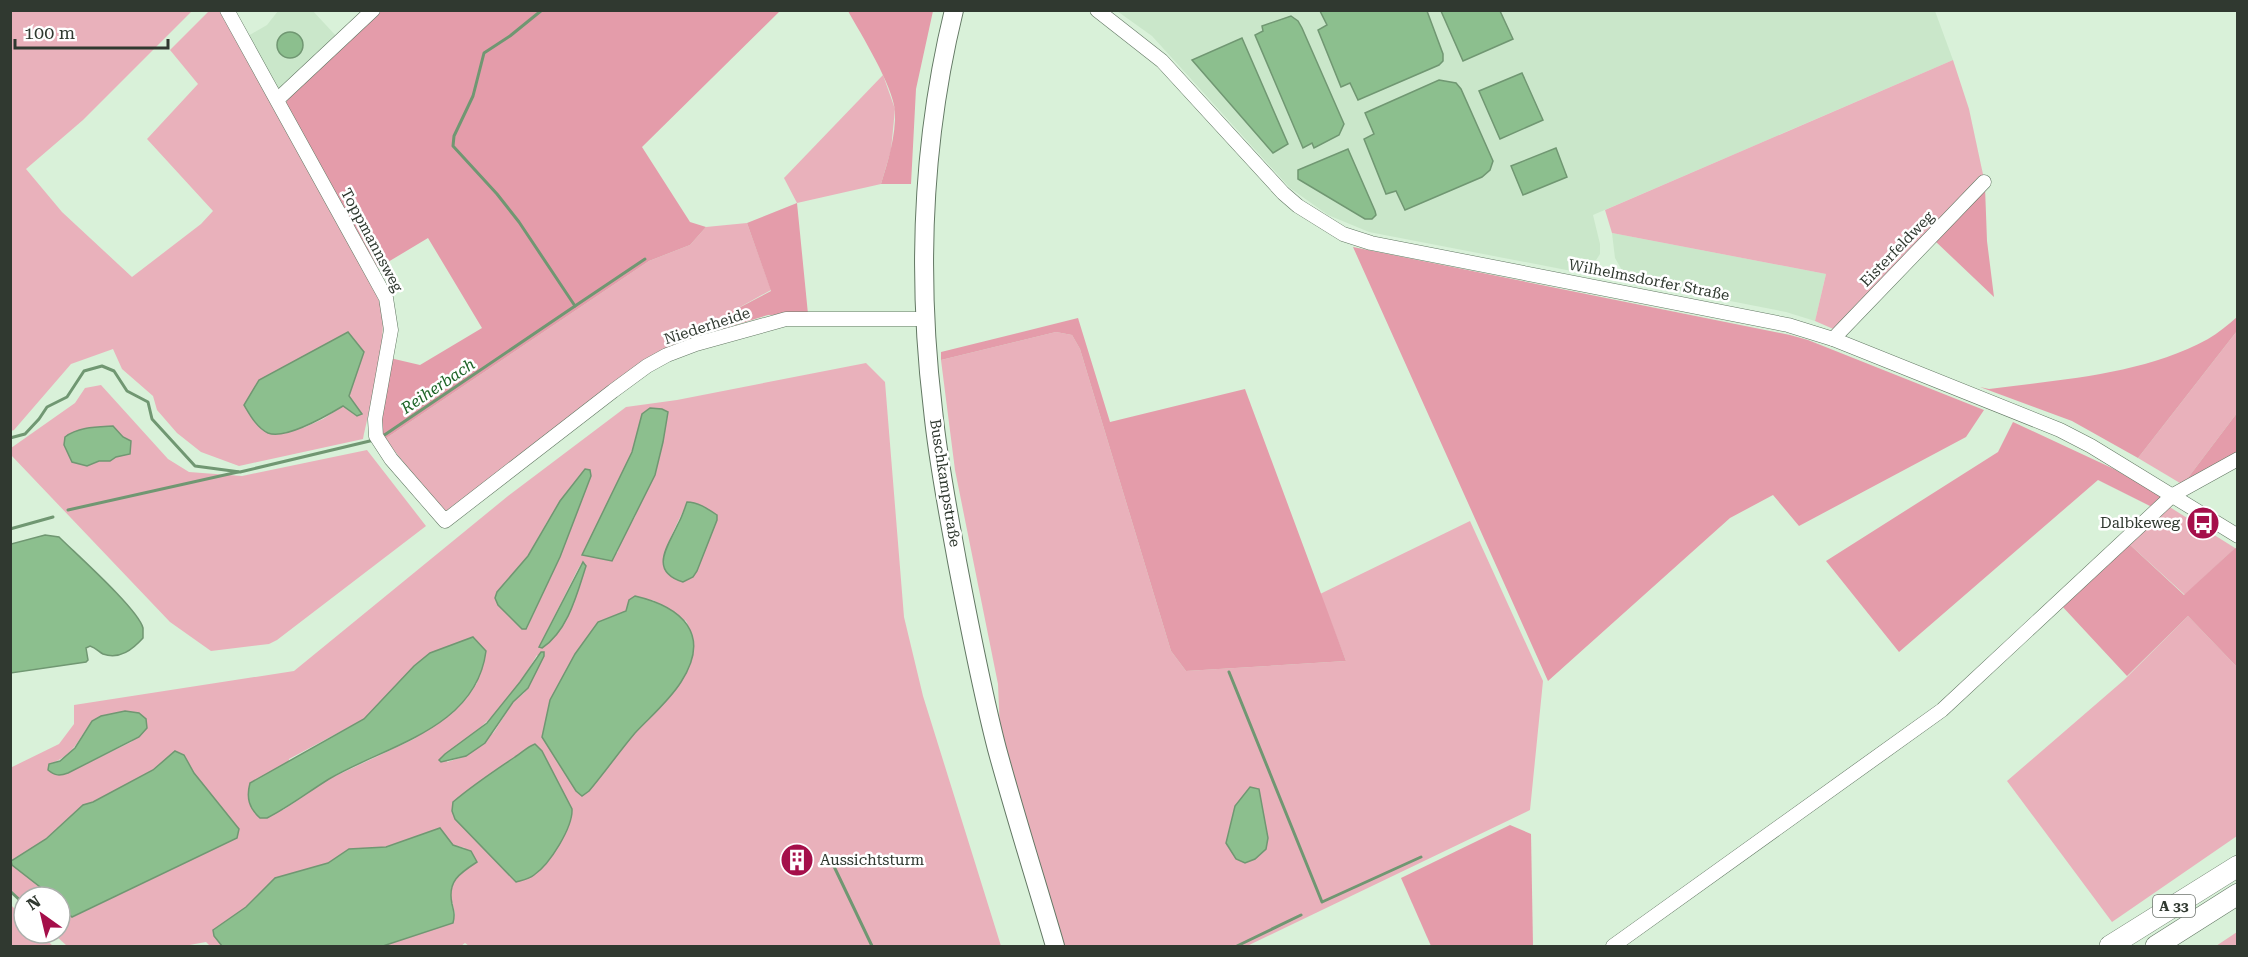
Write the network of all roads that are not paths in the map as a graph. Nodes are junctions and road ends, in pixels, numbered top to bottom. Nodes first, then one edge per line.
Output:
1 (227, 10) edge
2 (373, 10) edge
3 (954, 10) edge
4 (1097, 10) edge
5 (278, 99) junction
6 (1984, 182) dead end
7 (925, 319) junction
8 (1833, 339) junction
9 (2238, 459) edge
10 (2173, 495) junction
11 (445, 521) joint
12 (2238, 536) edge
13 (2238, 866) edge
14 (2238, 894) edge
15 (1055, 946) edge
16 (1613, 946) edge
17 (2110, 946) edge
18 (2156, 946) edge

1 - 5 street, Toppmannsweg
2 - 5 street
3 - 7 main road, Buschkampstraße
4 - 8 street, Wilhelmsdorfer Straße
5 - 11 street, Toppmannsweg
6 - 8 street, Eisterfeldweg
7 - 11 street, Niederheide
7 - 15 main road, Buschkampstraße
8 - 10 street, Wilhelmsdorfer Straße
9 - 10 street
10 - 12 street, Wilhelmsdorfer Straße
10 - 16 street
13 - 17 highway, A 33
14 - 18 highway, A 33

